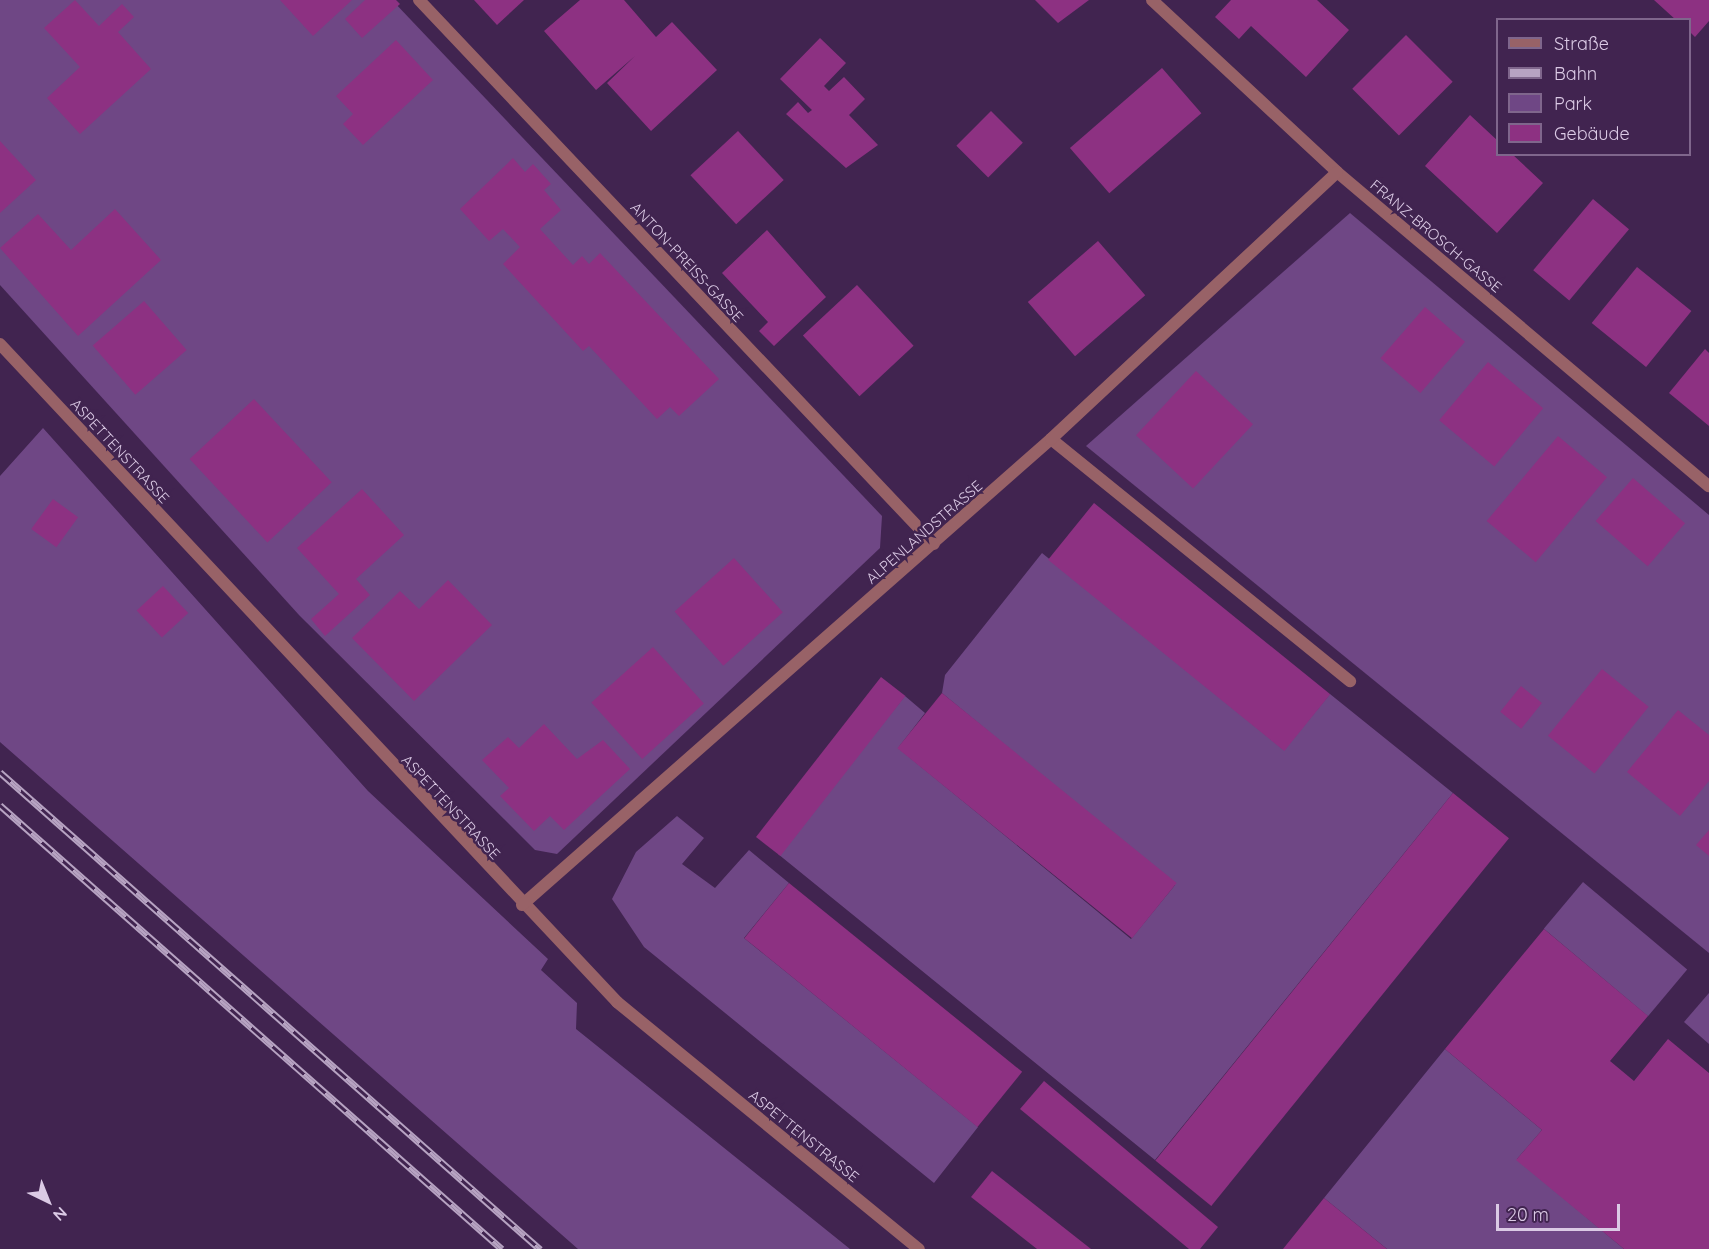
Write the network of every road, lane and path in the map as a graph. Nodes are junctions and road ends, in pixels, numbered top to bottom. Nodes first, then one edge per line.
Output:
1 (419, 0) edge
2 (1152, 0) edge
3 (1337, 172) junction
4 (0, 344) edge
5 (1051, 439) junction
6 (1709, 486) edge
7 (934, 544) junction
8 (1350, 681) dead end
9 (522, 905) junction
10 (919, 1249) edge

1 - 7 street, ANTON-PREISS-GASSE
2 - 3 street, FRANZ-BROSCH-GASSE
3 - 5 street, ALPENLANDSTRASSE
3 - 6 street, FRANZ-BROSCH-GASSE
4 - 9 street, ASPETTENSTRASSE
5 - 7 street, ALPENLANDSTRASSE
5 - 8 street
7 - 9 street, ALPENLANDSTRASSE
9 - 10 street, ASPETTENSTRASSE

